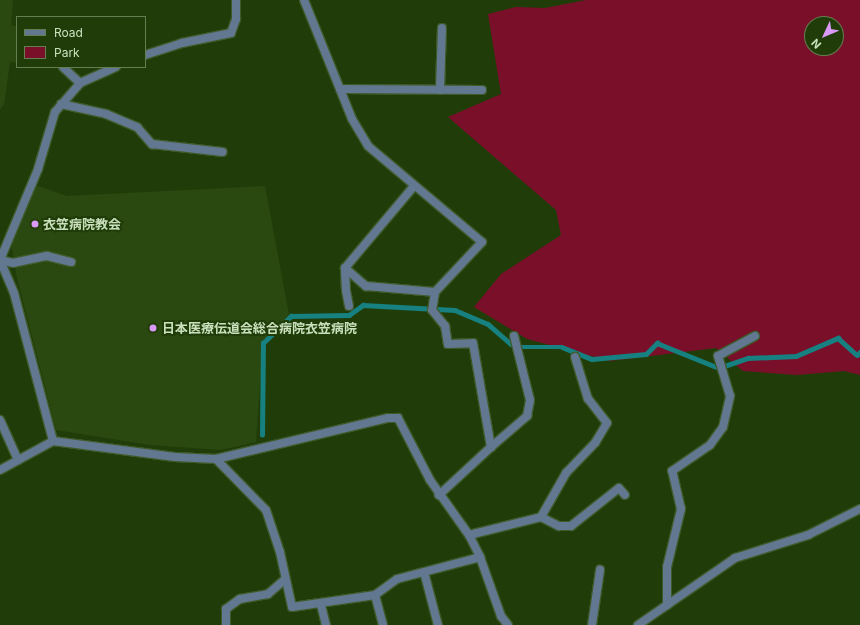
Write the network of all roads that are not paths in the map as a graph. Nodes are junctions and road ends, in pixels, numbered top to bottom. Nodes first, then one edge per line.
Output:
1 (236, 0) edge
2 (304, 0) edge
3 (442, 28) dead end
4 (146, 55) edge
5 (64, 68) edge
6 (114, 68) edge
7 (80, 83) junction
8 (340, 89) junction
9 (440, 90) junction
10 (482, 90) dead end
11 (61, 104) junction
12 (223, 152) dead end
13 (414, 186) junction
14 (0, 260) edge
15 (71, 262) dead end
16 (345, 268) junction
17 (435, 292) junction
18 (350, 306) dead end
19 (514, 336) dead end
20 (755, 336) dead end
21 (575, 357) dead end
22 (0, 420) edge
23 (54, 441) junction
24 (491, 447) junction
25 (216, 459) junction
26 (18, 460) junction
27 (0, 470) edge
28 (625, 494) dead end
29 (439, 495) junction
30 (860, 509) edge
31 (541, 517) junction
32 (469, 535) junction
33 (480, 557) junction
34 (600, 570) dead end
35 (424, 572) junction
36 (286, 579) junction
37 (376, 595) junction
38 (321, 605) junction
39 (667, 606) junction
40 (226, 625) edge
41 (326, 625) edge
42 (383, 625) edge
43 (438, 625) edge
44 (508, 625) edge
45 (592, 625) edge
46 (638, 625) edge

1 - 4 street
2 - 8 street
3 - 9 street
5 - 7 street
6 - 7 street
7 - 11 street
8 - 9 street
8 - 13 street
9 - 10 street
11 - 12 street
11 - 14 street
13 - 16 street
13 - 17 street
14 - 15 street
14 - 23 street
16 - 17 street
16 - 18 street
17 - 24 street
19 - 24 street
20 - 39 street
21 - 31 street
22 - 26 street
23 - 25 street
23 - 26 street
24 - 29 street
25 - 29 street
25 - 36 street
26 - 27 street
28 - 31 street
29 - 32 street
30 - 39 street
31 - 32 street
32 - 33 street
33 - 35 street
33 - 44 street
34 - 45 street
35 - 37 street
35 - 43 street
36 - 38 street
36 - 40 street
37 - 38 street
37 - 42 street
38 - 41 street
39 - 46 street

